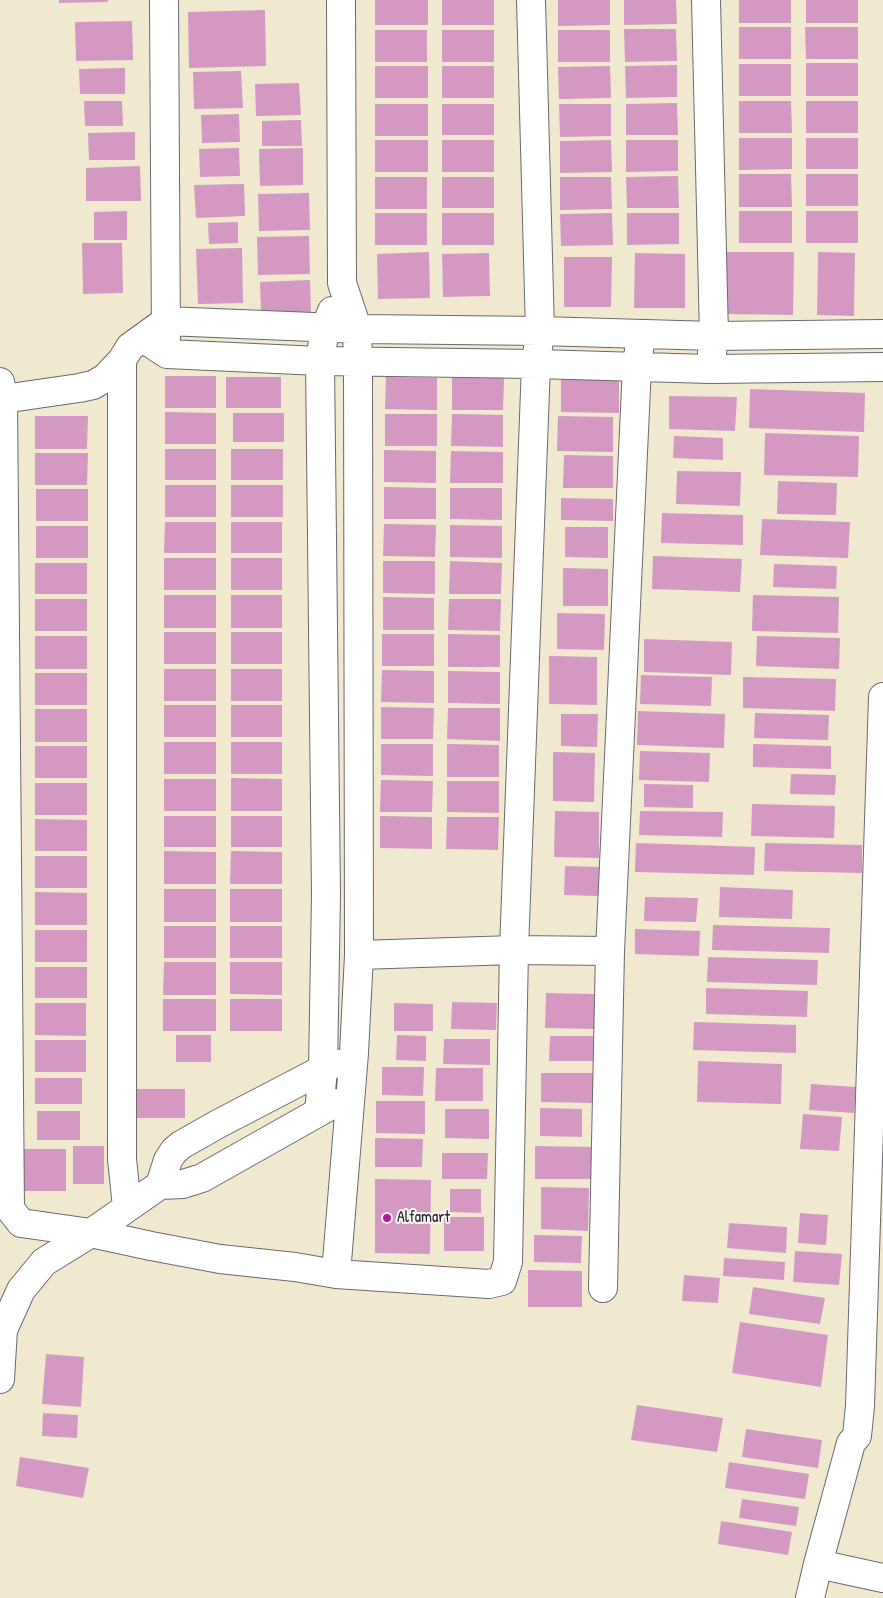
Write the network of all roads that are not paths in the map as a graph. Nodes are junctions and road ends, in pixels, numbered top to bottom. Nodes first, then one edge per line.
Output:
1 (164, 0) edge
2 (341, 0) edge
3 (531, 0) edge
4 (706, 0) edge
5 (342, 283) junction
6 (166, 321) junction
7 (325, 328) junction
8 (357, 328) junction
9 (540, 331) junction
10 (641, 334) junction
11 (883, 334) edge
12 (714, 336) junction
13 (143, 338) junction
14 (167, 354) junction
15 (122, 360) junction
16 (320, 361) junction
17 (358, 361) junction
18 (536, 364) junction
19 (636, 366) junction
20 (883, 366) edge
21 (710, 369) junction
22 (2, 391) edge
23 (883, 697) edge
24 (879, 878) edge
25 (326, 895) junction
26 (359, 895) junction
27 (514, 950) junction
28 (610, 951) junction
29 (359, 955) junction
30 (878, 1020) edge
31 (354, 1053) junction
32 (323, 1070) junction
33 (351, 1094) junction
34 (319, 1112) junction
35 (218, 1124) junction
36 (237, 1159) junction
37 (160, 1185) junction
38 (127, 1207) junction
39 (91, 1233) junction
40 (336, 1274) junction
41 (603, 1288) dead end
42 (2, 1330) edge
43 (0, 1370) edge
44 (818, 1564) junction
45 (883, 1578) edge
46 (810, 1598) edge

1 - 6 street
2 - 5 street
3 - 9 street
4 - 12 street
5 - 7 street
5 - 8 street
6 - 7 street
6 - 13 street
6 - 14 street
7 - 8 street
7 - 16 street
8 - 9 street
8 - 17 street
9 - 10 street
9 - 18 street
10 - 12 street
10 - 19 street
11 - 12 street
12 - 21 street
13 - 14 street
13 - 15 street
14 - 16 street
15 - 22 street
15 - 38 street
16 - 17 street
16 - 25 street
17 - 18 street
17 - 26 street
18 - 19 street
18 - 27 street
19 - 21 street
19 - 28 street
20 - 21 street
22 - 39 street
23 - 24 street
24 - 30 street
25 - 26 street
25 - 32 street
26 - 29 street
27 - 28 street
27 - 29 street
27 - 40 street
28 - 41 street
29 - 31 street
30 - 44 street
31 - 32 street
31 - 33 street
32 - 34 street
32 - 35 street
33 - 34 street
33 - 40 street
34 - 36 street
35 - 36 street
35 - 37 street
36 - 37 street
37 - 38 street
38 - 39 street
39 - 40 street
39 - 42 street
42 - 43 street
44 - 45 street
44 - 46 street

